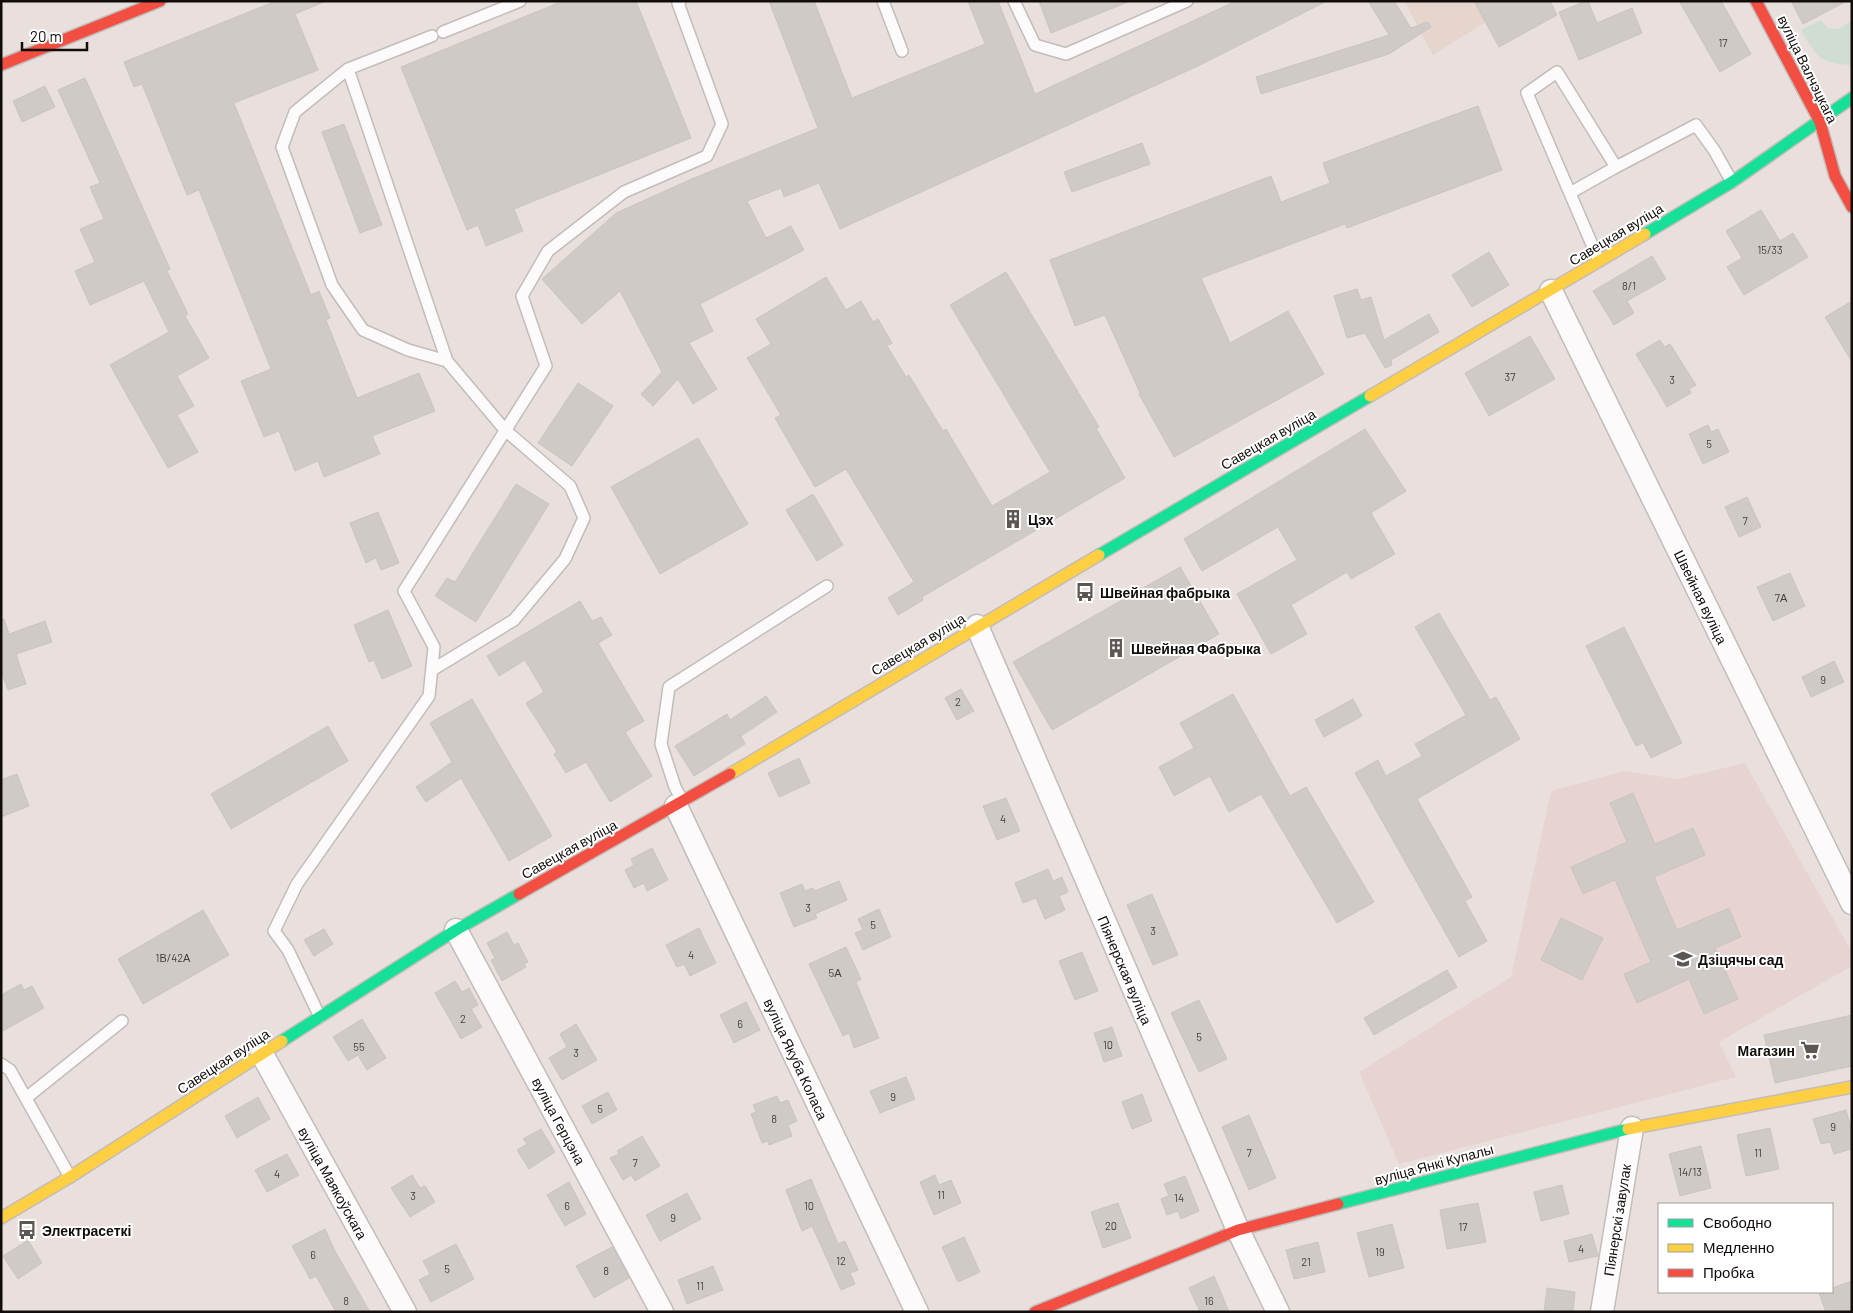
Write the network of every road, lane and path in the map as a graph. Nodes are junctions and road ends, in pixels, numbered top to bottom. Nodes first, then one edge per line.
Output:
1 (160, 1) edge
2 (520, 1) edge
3 (680, 1) edge
4 (883, 1) edge
5 (1014, 1) edge
6 (1187, 1) edge
7 (1756, 1) edge
8 (902, 51) dead end
9 (1, 65) edge
10 (348, 69) junction
11 (1852, 98) edge
12 (1820, 122) junction
13 (1616, 167) junction
14 (1732, 182) junction
15 (1570, 193) junction
16 (1852, 207) edge
17 (1599, 261) junction
18 (1551, 292) junction
19 (447, 361) junction
20 (505, 430) junction
21 (828, 586) dead end
22 (977, 626) junction
23 (432, 670) junction
24 (680, 804) junction
25 (1852, 903) edge
26 (456, 930) junction
27 (320, 1017) junction
28 (122, 1021) dead end
29 (262, 1054) junction
30 (1, 1064) edge
31 (1852, 1087) edge
32 (26, 1098) junction
33 (1632, 1128) junction
34 (70, 1177) junction
35 (1, 1218) edge
36 (1238, 1230) junction
37 (405, 1312) edge
38 (662, 1312) edge
39 (917, 1312) edge
40 (1035, 1312) edge
41 (1278, 1312) edge
42 (1602, 1312) edge

1 - 9 street
2 - 10 lane
3 - 20 lane
4 - 8 lane
5 - 6 lane
7 - 12 street, вуліца Валчэцкага
10 - 19 lane
10 - 19 lane
11 - 12 street, Савецкая вуліца
12 - 14 street, Савецкая вуліца
12 - 16 street, вуліца Валчэцкага
13 - 14 lane
13 - 15 lane
13 - 15 lane
14 - 17 street, Савецкая вуліца
15 - 17 lane
17 - 18 street, Савецкая вуліца
18 - 22 street, Савецкая вуліца
18 - 25 street, Швейная вуліца
19 - 20 lane
20 - 23 lane
20 - 23 lane
21 - 24 lane
22 - 24 street, Савецкая вуліца
22 - 36 street, Піянерская вуліца
23 - 27 lane
24 - 26 street, Савецкая вуліца
24 - 39 street, вуліца Якуба Коласа
26 - 27 street, Савецкая вуліца
26 - 38 street, вуліца Герцэна
27 - 29 street, Савецкая вуліца
28 - 32 lane
29 - 34 street, Савецкая вуліца
29 - 37 street, вуліца Маякоўскага
30 - 32 lane
31 - 33 street, вуліца Янкі Купалы
32 - 34 lane
33 - 36 street, вуліца Янкі Купалы
33 - 42 street, Піянерскі завулак
34 - 35 street, Савецкая вуліца
36 - 40 street, вуліца Янкі Купалы
36 - 41 street, Піянерская вуліца

